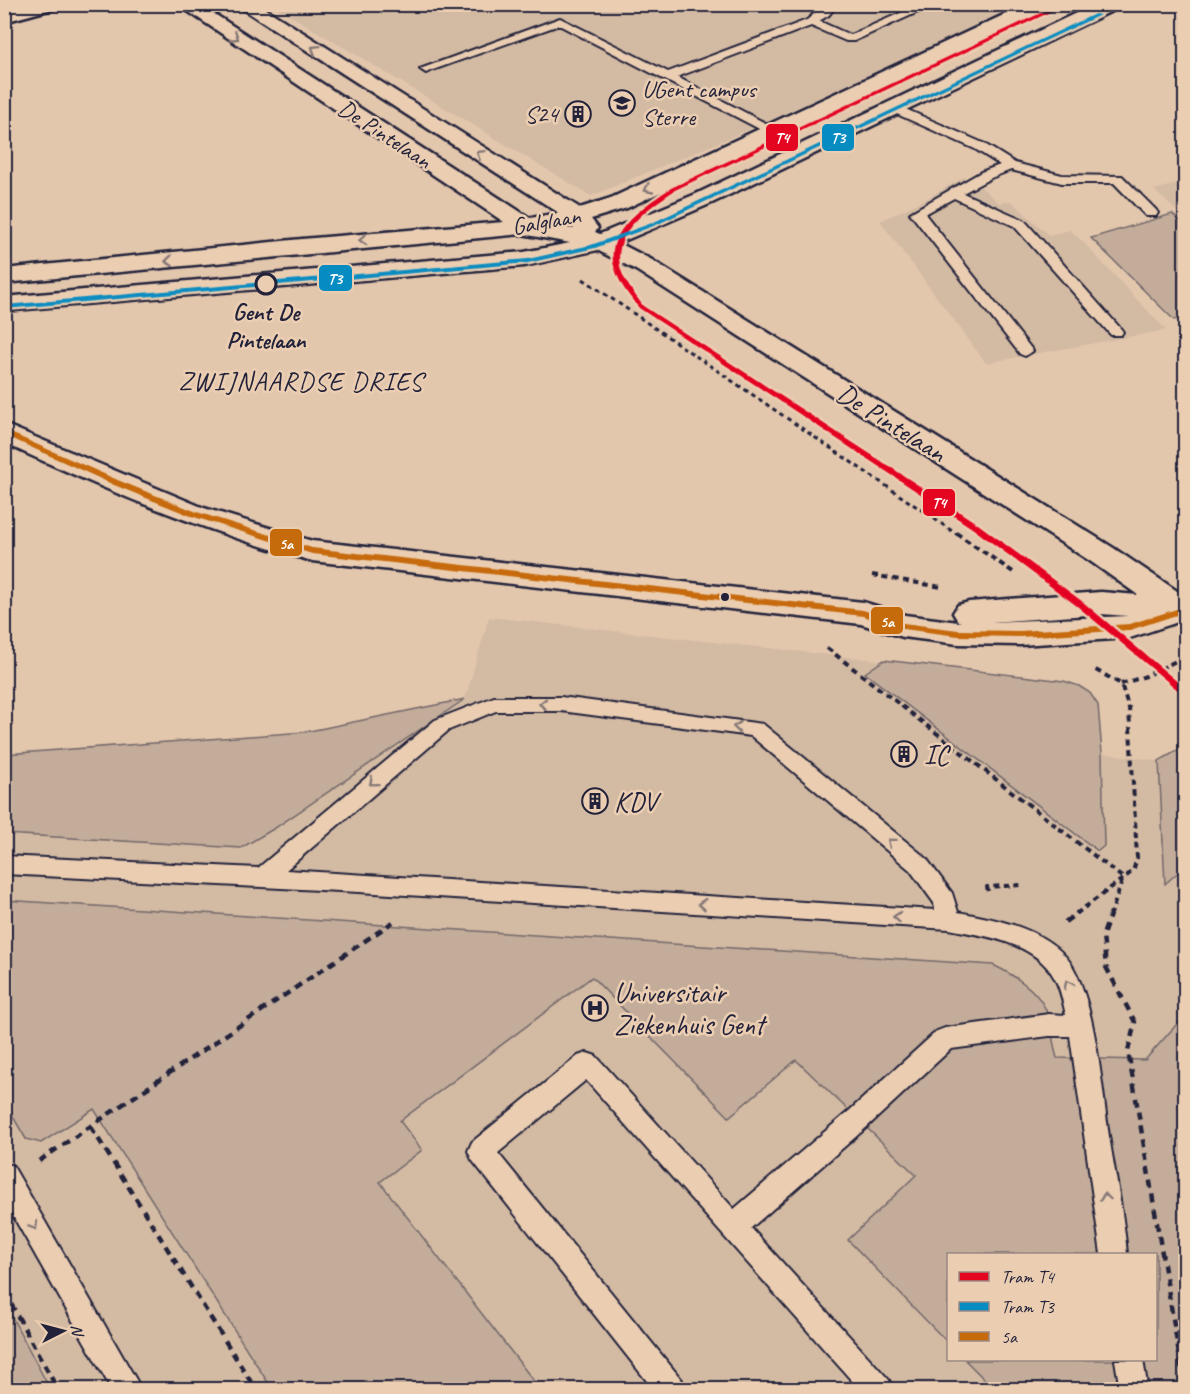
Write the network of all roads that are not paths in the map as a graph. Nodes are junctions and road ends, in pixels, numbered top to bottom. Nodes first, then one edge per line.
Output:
1 (49, 4) edge
2 (186, 4) edge
3 (244, 4) edge
4 (802, 4) edge
5 (931, 4) edge
6 (1043, 4) edge
7 (1111, 4) edge
8 (828, 9) edge
9 (4, 17) edge
10 (812, 22) junction
11 (426, 69) dead end
12 (666, 77) junction
13 (894, 108) junction
14 (773, 132) junction
15 (1010, 166) junction
16 (470, 190) junction
17 (953, 193) junction
18 (1151, 213) dead end
19 (577, 216) junction
20 (527, 227) junction
21 (421, 235) junction
22 (596, 241) junction
23 (4, 276) edge
24 (4, 304) edge
25 (1116, 332) dead end
26 (1025, 351) dead end
27 (4, 432) edge
28 (1184, 610) edge
29 (4, 865) edge
30 (264, 876) junction
31 (949, 920) junction
32 (1080, 1026) junction
33 (6, 1178) edge
34 (734, 1226) junction
35 (1114, 1253) edge
36 (1130, 1361) edge
37 (128, 1389) edge
38 (672, 1389) edge
39 (879, 1389) edge
40 (1134, 1389) edge

1 - 9 street
2 -> 16 street, De Pintelaan
19 -> 3 street, De Pintelaan
4 - 8 lane
5 - 10 lane
6 - 14 street, Galglaan
7 - 13 street, Galglaan
8 - 10 lane
10 - 12 lane
11 - 12 lane
12 - 14 lane
13 - 15 lane
13 - 22 street, Galglaan
14 -> 19 street, Galglaan
15 - 17 lane
15 - 18 lane
16 - 20 street, De Pintelaan
16 - 21 street
17 - 25 lane
17 - 26 lane
19 - 20 street, Galglaan
19 - 22 street, De Pintelaan
20 - 21 street, Galglaan
20 - 22 street, De Pintelaan
21 -> 23 street, Galglaan
22 - 24 street, Galglaan
22 - 28 street, De Pintelaan
27 - 28 street
29 - 30 lane
31 -> 30 lane
31 -> 30 lane
32 -> 31 lane
32 - 34 lane
35 -> 32 lane
33 -> 37 lane
34 - 38 lane
34 - 39 lane
36 - 40 lane

